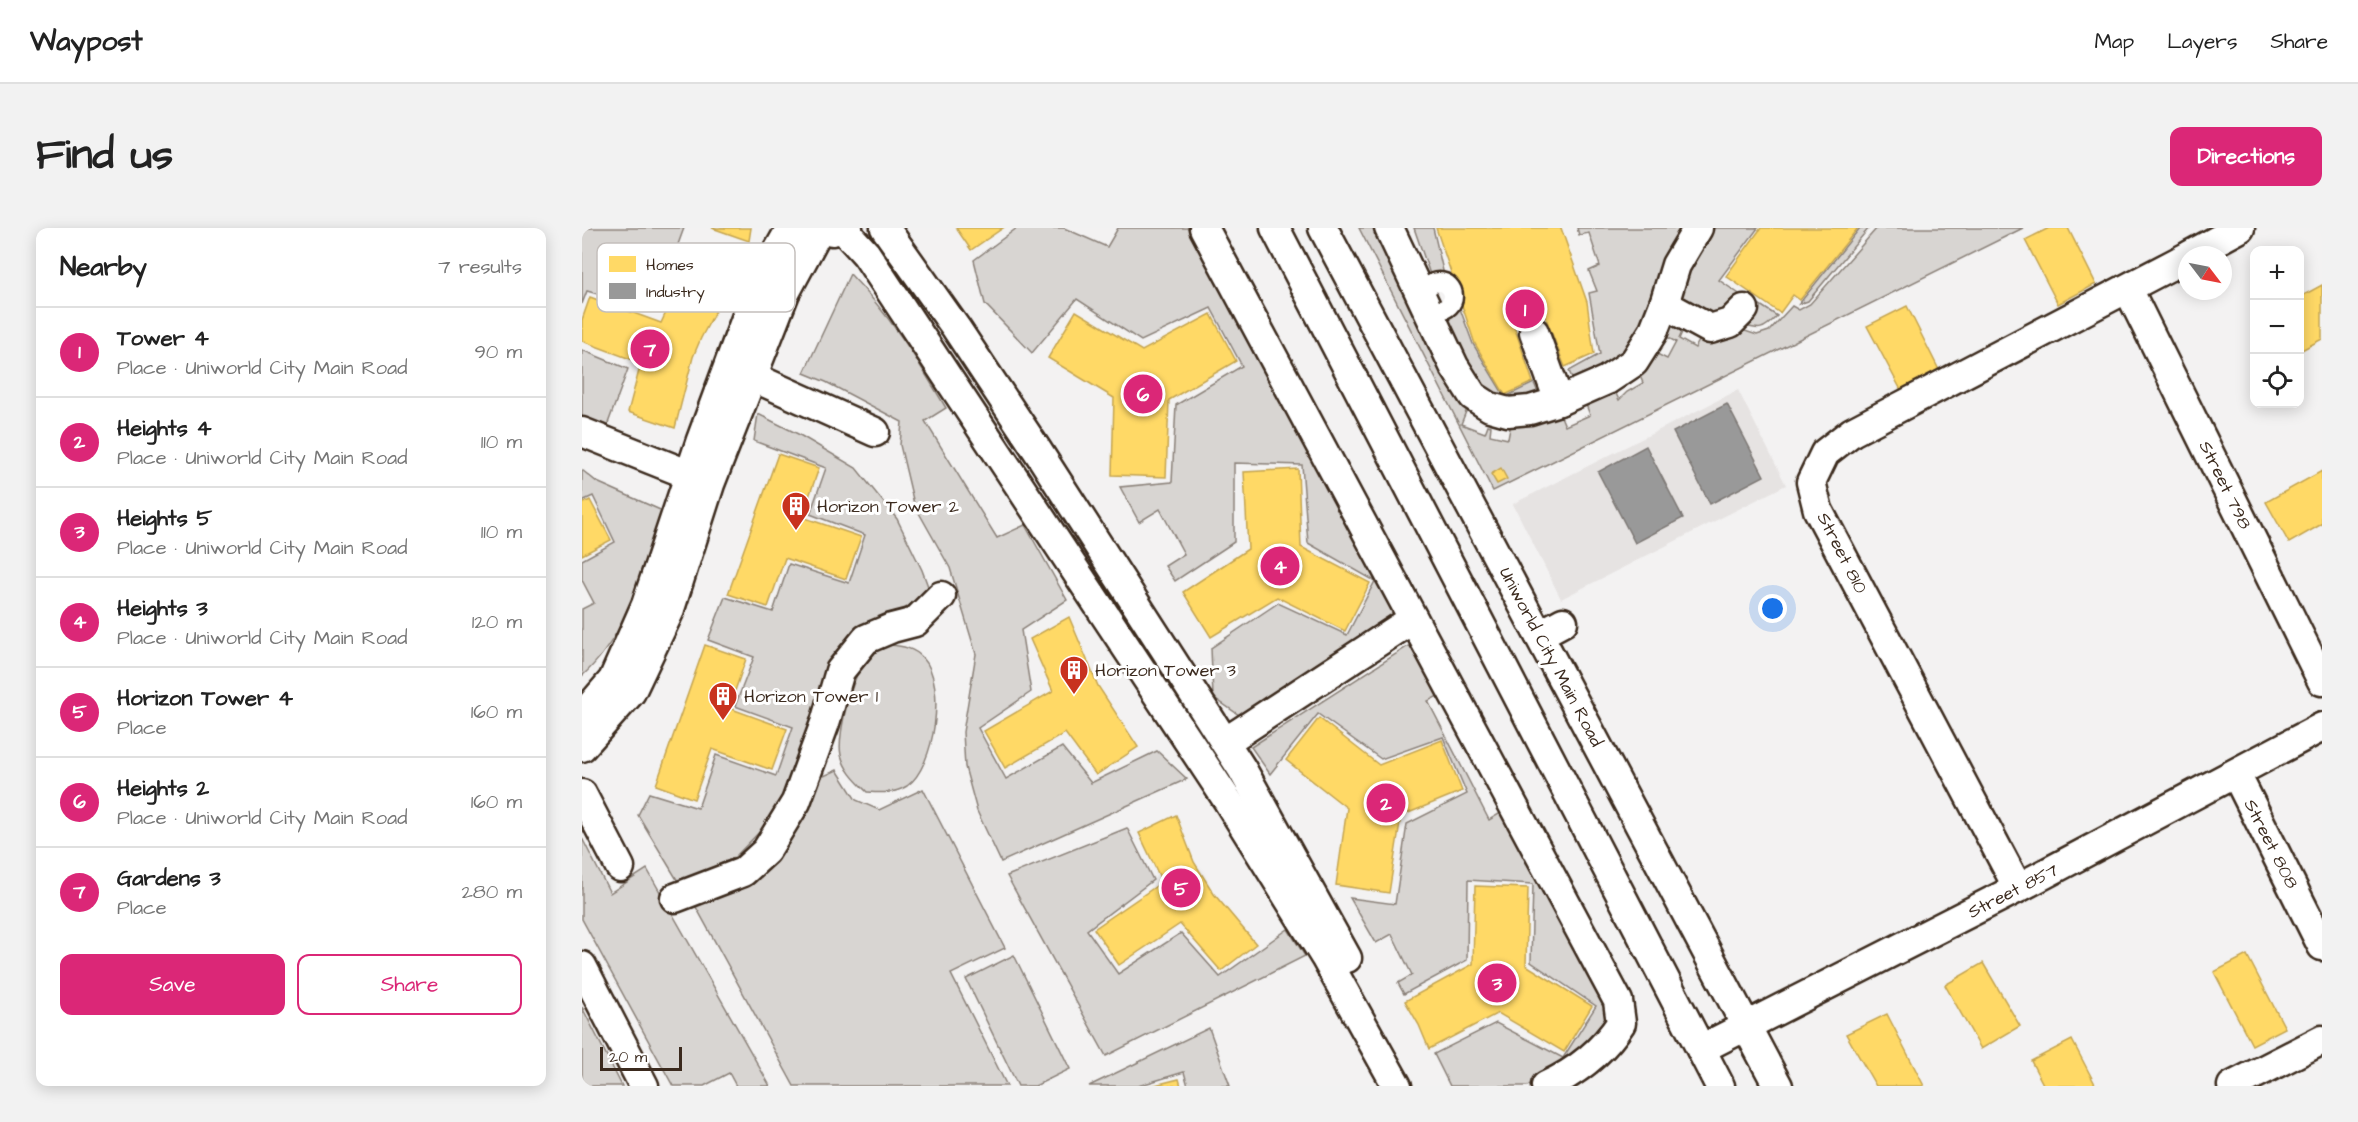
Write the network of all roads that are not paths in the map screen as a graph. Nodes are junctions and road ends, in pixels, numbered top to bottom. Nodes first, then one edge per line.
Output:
1 (791, 228) edge
2 (885, 228) edge
3 (1204, 228) edge
4 (1275, 228) edge
5 (1323, 228) edge
6 (1389, 228) edge
7 (1698, 228) edge
8 (2240, 228) edge
9 (846, 229) edge
10 (782, 243) edge
11 (2207, 246) edge
12 (2178, 262) edge
13 (795, 274) edge
14 (2128, 289) junction
15 (1665, 304) junction
16 (1744, 309) dead end
17 (749, 312) edge
18 (778, 312) edge
19 (1371, 318) junction
20 (1534, 332) dead end
21 (1333, 339) junction
22 (753, 377) junction
23 (1559, 401) junction
24 (582, 432) edge
25 (875, 432) dead end
26 (690, 475) junction
27 (941, 597) dead end
28 (1413, 619) junction
29 (2322, 681) edge
30 (582, 716) edge
31 (2322, 727) edge
32 (1224, 742) junction
33 (582, 747) edge
34 (2236, 774) junction
35 (582, 794) edge
36 (620, 867) dead end
37 (2018, 888) junction
38 (675, 898) dead end
39 (2322, 946) edge
40 (582, 966) edge
41 (1747, 1026) junction
42 (2322, 1040) edge
43 (1701, 1049) junction
44 (644, 1086) edge
45 (1397, 1086) edge
46 (1418, 1086) edge
47 (1546, 1086) edge
48 (1720, 1086) edge
49 (1778, 1086) edge
50 (2232, 1086) edge

1 - 10 street
2 - 32 street
3 - 28 street
4 - 21 street
5 - 19 street, Uniworld City Main Road
6 - 23 street
7 - 15 street
8 - 11 street, Street 810
9 - 13 street
9 - 45 street
12 - 14 street, Street 810
14 - 29 street, Street 798
14 - 37 street, Street 810
15 - 16 street
15 - 23 street
17 - 26 street
18 - 22 street
19 - 21 street
19 - 41 street, Uniworld City Main Road
20 - 23 street
21 - 43 street
22 - 25 street
22 - 33 street
24 - 26 street
26 - 30 street
27 - 38 street
28 - 32 street
28 - 47 street
31 - 34 street, Street 857
32 - 46 street
34 - 37 street, Street 857
34 - 39 street, Street 808
35 - 36 street
37 - 41 street, Street 857
40 - 44 street
41 - 43 street, Street 857
41 - 49 street, Uniworld City Main Road
42 - 50 street
43 - 48 street

